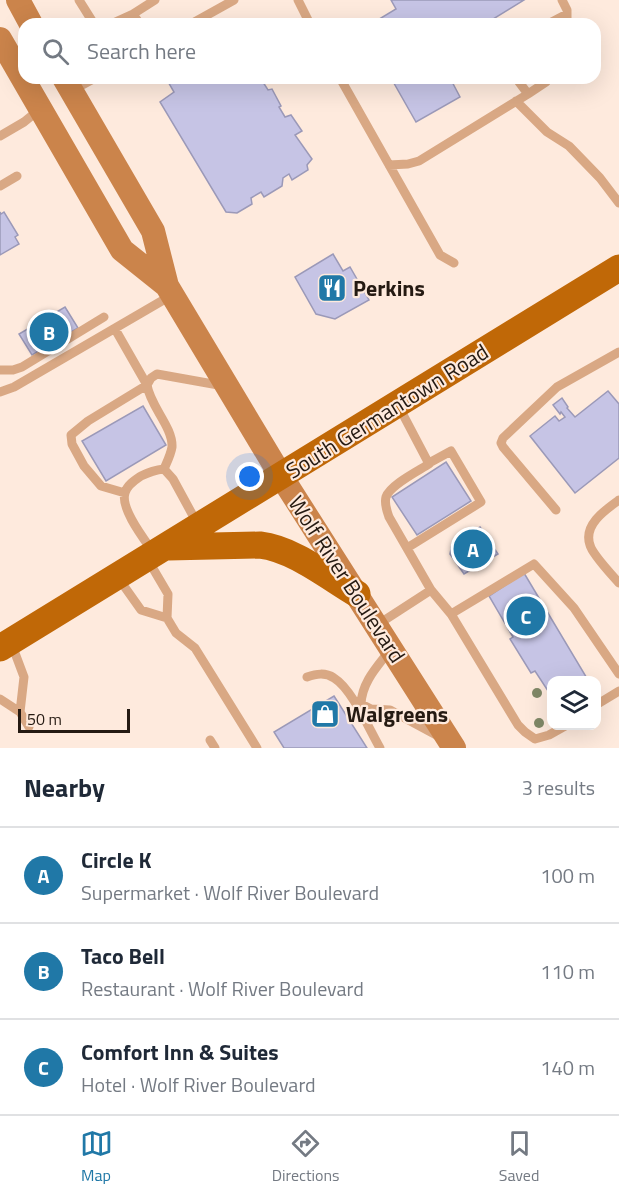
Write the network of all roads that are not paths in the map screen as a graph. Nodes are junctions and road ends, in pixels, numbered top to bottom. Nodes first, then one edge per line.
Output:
1 (18, 0) edge
2 (79, 0) edge
3 (154, 0) edge
4 (234, 0) edge
5 (298, 0) edge
6 (562, 0) edge
7 (133, 14) junction
8 (28, 18) edge
9 (90, 18) edge
10 (124, 18) edge
11 (136, 18) edge
12 (201, 18) edge
13 (307, 18) edge
14 (567, 18) edge
15 (0, 39) edge
16 (18, 70) edge
17 (26, 84) edge
18 (68, 84) edge
19 (343, 84) edge
20 (520, 84) edge
21 (543, 84) edge
22 (528, 94) junction
23 (516, 101) junction
24 (40, 109) junction
25 (0, 136) edge
26 (389, 165) junction
27 (17, 176) dead end
28 (0, 186) edge
29 (619, 203) edge
30 (454, 263) dead end
31 (619, 268) edge
32 (169, 291) junction
33 (104, 317) dead end
34 (114, 329) junction
35 (619, 352) edge
36 (0, 370) edge
37 (147, 385) junction
38 (227, 387) junction
39 (0, 392) edge
40 (398, 404) junction
41 (429, 463) junction
42 (164, 469) junction
43 (281, 476) junction
44 (125, 493) junction
45 (619, 500) edge
46 (556, 510) dead end
47 (199, 527) junction
48 (407, 548) junction
49 (156, 553) junction
50 (117, 577) junction
51 (619, 583) edge
52 (431, 590) junction
53 (357, 594) junction
54 (451, 614) junction
55 (167, 618) junction
56 (377, 625) junction
57 (5, 645) edge
58 (391, 648) junction
59 (619, 674) edge
60 (307, 677) dead end
61 (619, 691) edge
62 (0, 699) edge
63 (601, 702) edge
64 (359, 705) junction
65 (20, 712) junction
66 (29, 727) dead end
67 (558, 730) edge
68 (453, 746) edge
69 (257, 748) edge
70 (380, 748) edge

1 - 8 main road
2 - 9 lane
3 - 7 lane
4 - 12 lane
5 - 13 lane
6 - 14 lane
7 - 10 lane
7 - 11 lane
15 - 16 main road, Wolf River Boulevard
17 - 24 main road, Wolf River Boulevard
18 - 32 main road, Wolf River Boulevard
19 - 26 lane
20 - 22 lane
21 - 22 lane
22 - 23 lane
23 - 26 lane
23 - 29 lane
24 - 25 lane
24 - 32 main road, Wolf River Boulevard
26 - 30 lane
27 - 28 lane
31 - 40 main road, South Germantown Road
32 - 34 lane
32 - 38 main road, Wolf River Boulevard
33 - 36 lane
34 - 37 lane
34 - 39 lane
35 - 46 lane
37 - 38 lane
37 - 42 lane
37 - 44 lane
38 - 43 main road, Wolf River Boulevard
40 - 41 lane
40 - 43 main road, South Germantown Road
41 - 48 lane
41 - 48 lane
42 - 44 lane
42 - 47 lane
43 - 47 main road, South Germantown Road
43 - 53 main road, Wolf River Boulevard
44 - 49 lane
45 - 51 lane
47 - 49 main road, South Germantown Road
48 - 52 lane
49 - 50 main road, South Germantown Road
49 - 53 main road
49 - 55 lane
50 - 55 lane
50 - 57 main road, South Germantown Road
52 - 54 lane
52 - 56 lane
53 - 56 main road, Wolf River Boulevard
54 - 59 lane
54 - 67 lane
55 - 69 lane
56 - 58 main road, Wolf River Boulevard
57 - 65 lane
58 - 64 lane
58 - 68 main road, Wolf River Boulevard
60 - 64 lane
61 - 63 lane
62 - 65 lane
64 - 68 lane
64 - 70 lane
65 - 66 lane

